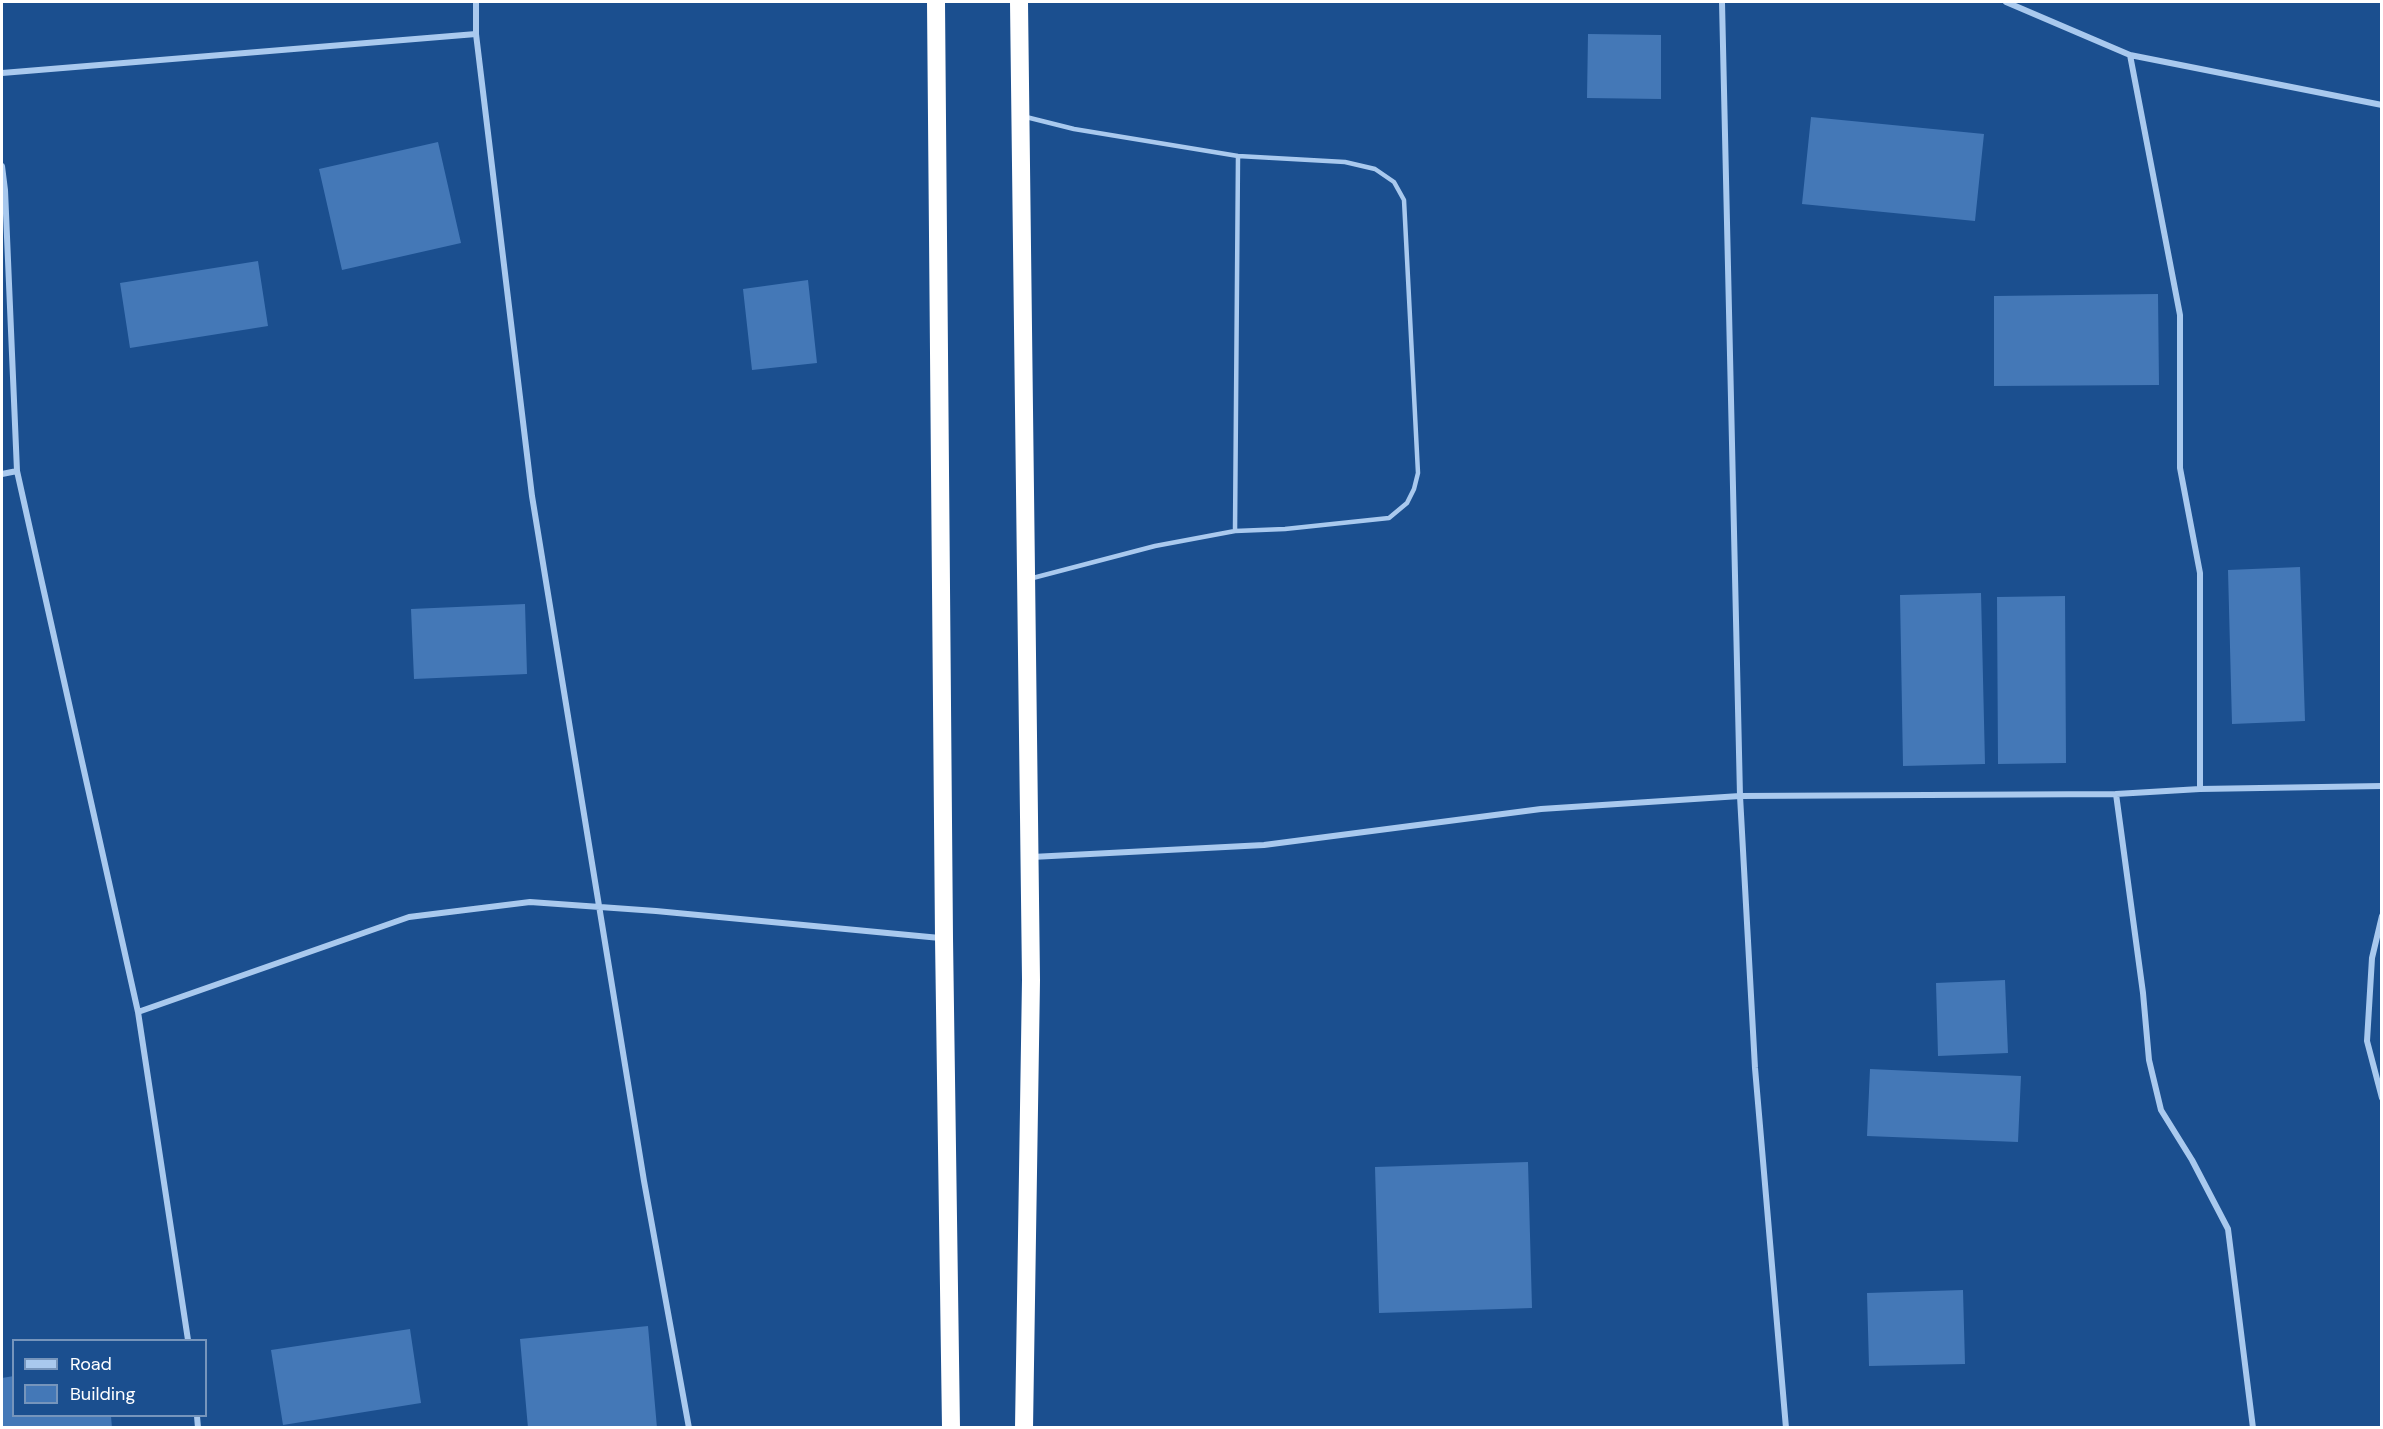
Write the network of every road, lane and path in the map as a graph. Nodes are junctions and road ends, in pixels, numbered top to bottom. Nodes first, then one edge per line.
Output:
1 (476, 2) edge
2 (936, 2) edge
3 (1019, 2) edge
4 (1722, 2) edge
5 (2006, 2) edge
6 (476, 34) junction
7 (2130, 55) junction
8 (2, 73) edge
9 (2382, 105) edge
10 (1020, 116) junction
11 (1238, 156) junction
12 (2, 166) edge
13 (17, 471) junction
14 (2, 474) edge
15 (1235, 531) junction
16 (1025, 580) junction
17 (2382, 786) edge
18 (2200, 789) junction
19 (2116, 794) junction
20 (1740, 796) junction
21 (1028, 857) junction
22 (599, 907) junction
23 (2382, 916) edge
24 (944, 938) junction
25 (138, 1012) junction
26 (2382, 1098) edge
27 (188, 1339) edge
28 (689, 1428) edge
29 (951, 1428) edge
30 (1024, 1428) edge
31 (1786, 1428) edge
32 (2253, 1428) edge

1 - 6 street
2 - 24 highway
3 - 10 highway
4 - 20 street
5 - 7 street
6 - 8 street
6 - 22 street
7 - 9 street
7 - 18 street
10 - 11 lane
10 - 16 highway
11 - 15 lane
11 - 15 lane
12 - 13 street
13 - 14 street
13 - 25 street
15 - 16 lane
16 - 21 highway
17 - 18 street
18 - 19 street
19 - 20 street
19 - 32 street
20 - 21 street
20 - 31 street
21 - 30 highway
22 - 24 street
22 - 25 street
22 - 28 street
23 - 26 street
24 - 29 highway
25 - 27 street

